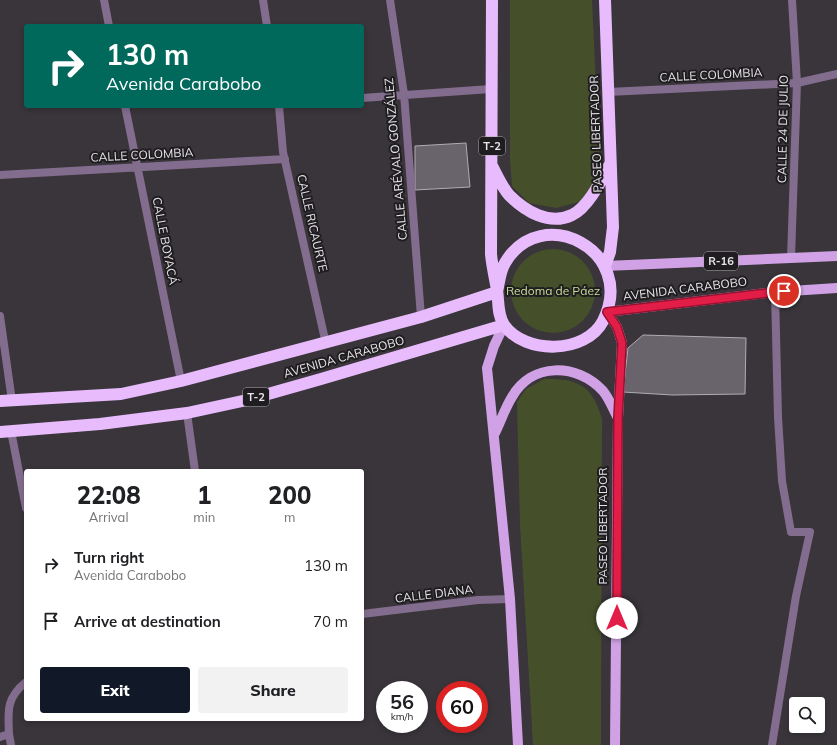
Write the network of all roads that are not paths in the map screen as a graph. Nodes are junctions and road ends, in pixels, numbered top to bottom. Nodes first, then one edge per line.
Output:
1 (104, 0) edge
2 (263, 0) edge
3 (390, 0) edge
4 (492, 0) edge
5 (605, 0) edge
6 (792, 0) edge
7 (109, 24) edge
8 (267, 24) edge
9 (837, 74) edge
10 (797, 83) junction
11 (491, 89) junction
12 (608, 92) junction
13 (404, 94) junction
14 (364, 98) edge
15 (125, 108) edge
16 (280, 108) edge
17 (285, 159) junction
18 (610, 163) junction
19 (492, 165) junction
20 (138, 167) junction
21 (0, 174) edge
22 (837, 256) edge
23 (791, 258) junction
24 (605, 266) junction
25 (837, 288) edge
26 (497, 292) junction
27 (775, 292) junction
28 (607, 312) junction
29 (0, 316) edge
30 (421, 317) junction
31 (504, 325) junction
32 (326, 344) junction
33 (181, 381) junction
34 (6, 401) edge
35 (187, 413) junction
36 (618, 418) junction
37 (6, 431) edge
38 (495, 434) junction
39 (195, 469) edge
40 (24, 500) edge
41 (510, 598) junction
42 (364, 614) edge
43 (24, 684) edge
44 (9, 734) junction
45 (0, 736) edge
46 (11, 745) edge
47 (518, 745) edge
48 (615, 745) edge
49 (772, 745) edge

1 - 7 street
2 - 8 street
3 - 13 street, CALLE ARÉVALO GONZÁLEZ
4 - 11 highway, T-2
5 - 12 highway, PASEO LIBERTADOR / T-2
6 - 10 street, CALLE 24 DE JULIO
9 - 10 street, CALLE COLOMBIA
10 - 12 street, CALLE COLOMBIA
10 - 23 street, CALLE 24 DE JULIO
11 - 13 street
11 - 19 highway, T-2
12 - 18 highway, PASEO LIBERTADOR / T-2
13 - 14 street
13 - 30 street, CALLE ARÉVALO GONZÁLEZ
15 - 20 street, CALLE BOYACÁ
16 - 17 street, CALLE RICAURTE
17 - 20 street, CALLE COLOMBIA
17 - 32 street, CALLE RICAURTE
18 - 19 highway
18 - 24 highway, PASEO LIBERTADOR / T-2
19 - 26 highway, T-2
20 - 21 street, CALLE COLOMBIA
20 - 33 street, CALLE BOYACÁ
22 - 23 main road, AVENIDA CARABOBO / R-16
23 - 24 main road, AVENIDA CARABOBO / R-16
24 - 26 highway, T-2
24 - 28 highway, T-2
25 - 27 main road, AVENIDA CARABOBO
26 - 30 highway, AVENIDA CARABOBO
26 - 31 highway, T-2
27 - 28 main road, AVENIDA CARABOBO
27 - 49 street
28 - 31 highway, T-2
28 - 36 main road, PASEO LIBERTADOR
29 - 34 street
30 - 32 highway, AVENIDA CARABOBO
31 - 35 highway, AVENIDA CARABOBO / T-2
31 - 38 main road
32 - 33 highway, AVENIDA CARABOBO
33 - 34 highway, AVENIDA CARABOBO
35 - 37 highway, AVENIDA CARABOBO / T-2
35 - 39 street
36 - 38 main road
36 - 48 main road, PASEO LIBERTADOR
37 - 40 street
38 - 41 main road
41 - 42 street, CALLE DIANA
41 - 47 main road
43 - 44 street
44 - 45 street
44 - 46 street

